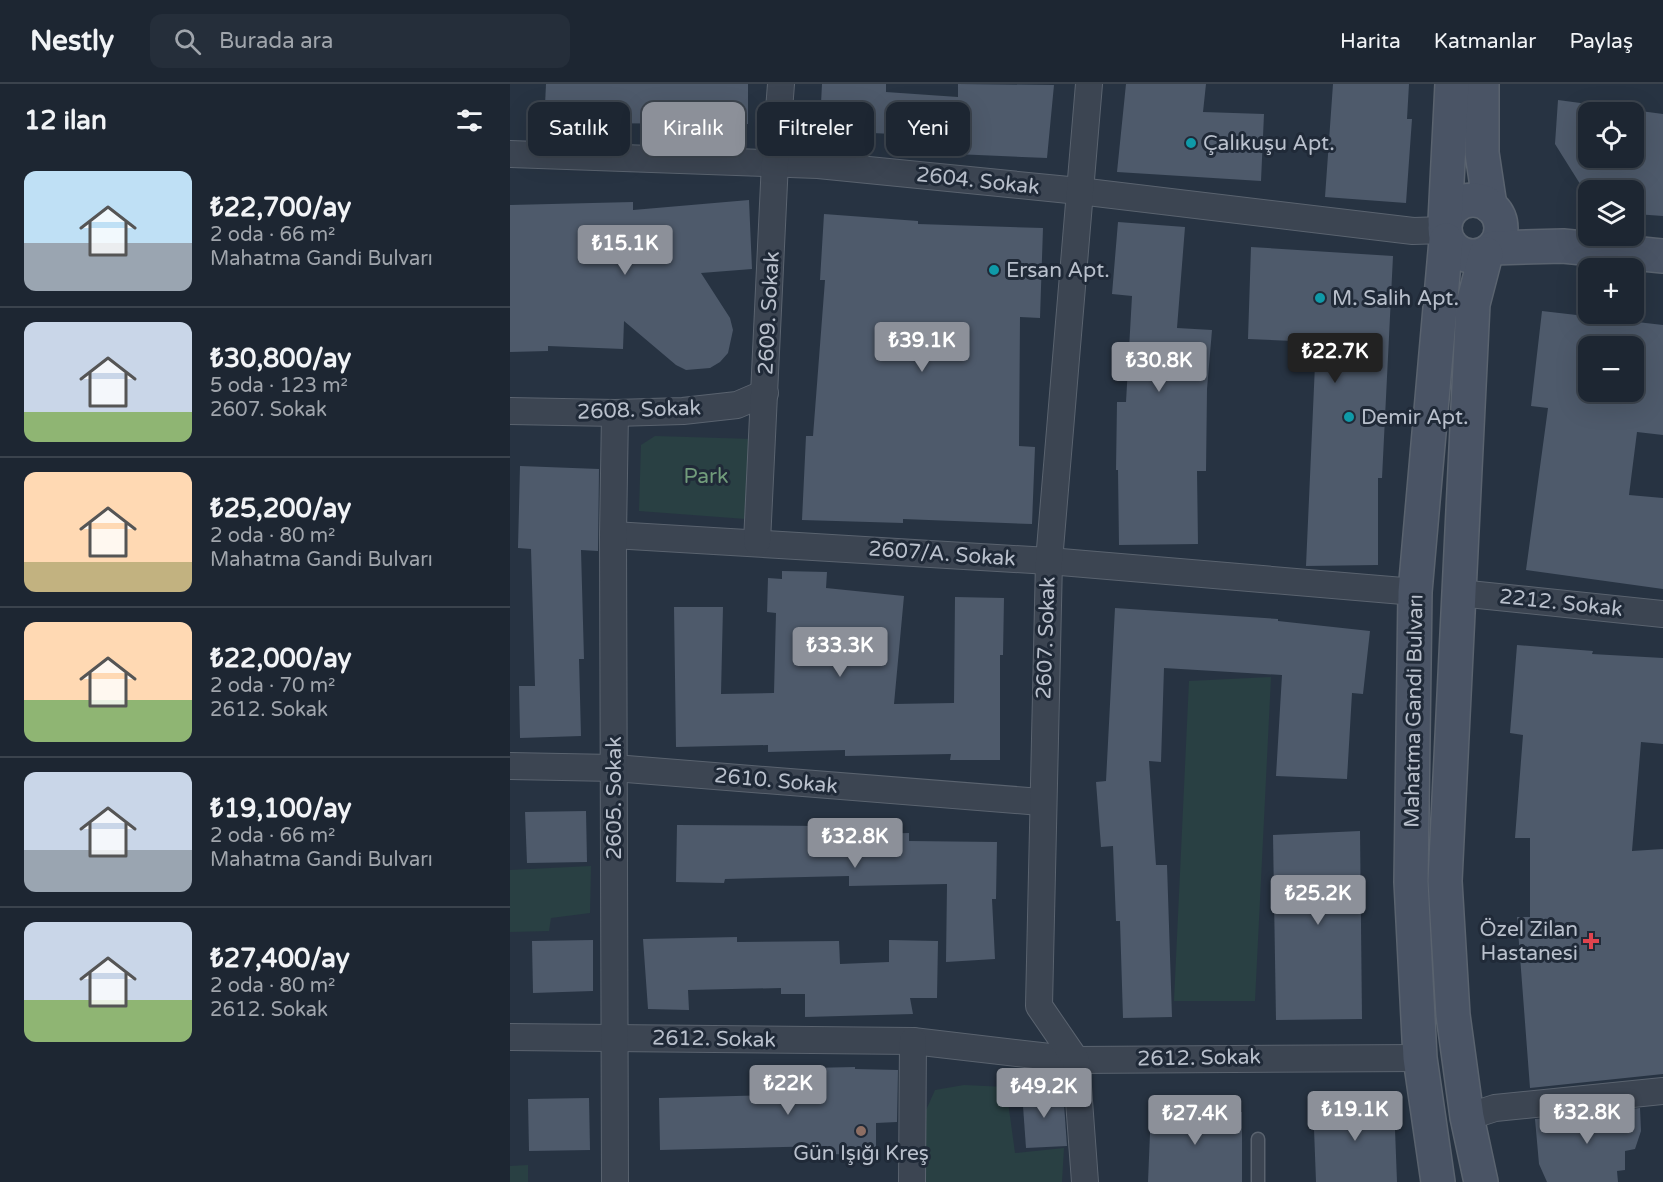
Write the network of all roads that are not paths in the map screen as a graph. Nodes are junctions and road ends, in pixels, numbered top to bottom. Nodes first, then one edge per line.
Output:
1 (781, 84) edge
2 (1089, 84) edge
3 (1452, 84) edge
4 (1482, 84) edge
5 (510, 154) edge
6 (775, 162) junction
7 (1079, 191) junction
8 (1494, 210) junction
9 (1445, 230) junction
10 (1563, 246) junction
11 (1489, 251) junction
12 (1663, 256) edge
13 (765, 393) junction
14 (510, 411) edge
15 (615, 413) junction
16 (613, 534) junction
17 (757, 542) junction
18 (1049, 561) junction
19 (1415, 592) junction
20 (1459, 592) junction
21 (1663, 614) edge
22 (510, 766) edge
23 (614, 768) junction
24 (1041, 802) junction
25 (510, 1037) edge
26 (615, 1038) junction
27 (913, 1041) junction
28 (1420, 1058) junction
29 (1076, 1060) junction
30 (1663, 1091) edge
31 (1467, 1117) junction
32 (1258, 1139) dead end
33 (615, 1182) edge
34 (912, 1182) edge
35 (1085, 1182) edge
36 (1258, 1182) edge
37 (1438, 1182) edge
38 (1480, 1182) edge

1 - 6 street, 2609. Sokak
2 - 7 street, 2607. Sokak
3 - 9 main road, Mahatma Gandi Bulvarı
4 - 8 main road
5 - 6 street, 2604. Sokak
6 - 7 street, 2604. Sokak
6 - 13 street, 2609. Sokak
7 - 9 street, 2604. Sokak
7 - 18 street, 2607. Sokak
8 - 9 main road
8 - 10 main road
8 - 11 main road
9 - 11 main road
9 - 19 main road, Mahatma Gandi Bulvarı
10 - 11 main road
10 - 12 main road
11 - 20 main road, Mahatma Gandi Bulvarı
13 - 15 street, 2608. Sokak
13 - 17 street, 2609. Sokak
14 - 15 street, 2608. Sokak
15 - 16 street, 2605. Sokak
16 - 17 street, 2607/A. Sokak
16 - 23 street, 2605. Sokak
17 - 18 street, 2607/A. Sokak
18 - 19 street, 2607/A. Sokak
18 - 24 street, 2607. Sokak
19 - 28 main road, Mahatma Gandi Bulvarı
20 - 21 street, 2212. Sokak
20 - 31 main road, Mahatma Gandi Bulvarı
22 - 23 street, 2610. Sokak
23 - 24 street, 2610. Sokak
23 - 26 street, 2605. Sokak
24 - 29 street, 2607. Sokak
25 - 26 street, 2612. Sokak
26 - 27 street, 2612. Sokak
26 - 33 street, 2605. Sokak
27 - 29 street, 2612. Sokak
27 - 34 street
28 - 29 street, 2612. Sokak
28 - 37 main road, Mahatma Gandi Bulvarı
29 - 35 street
30 - 31 street
31 - 38 main road, Mahatma Gandi Bulvarı
32 - 36 lane

